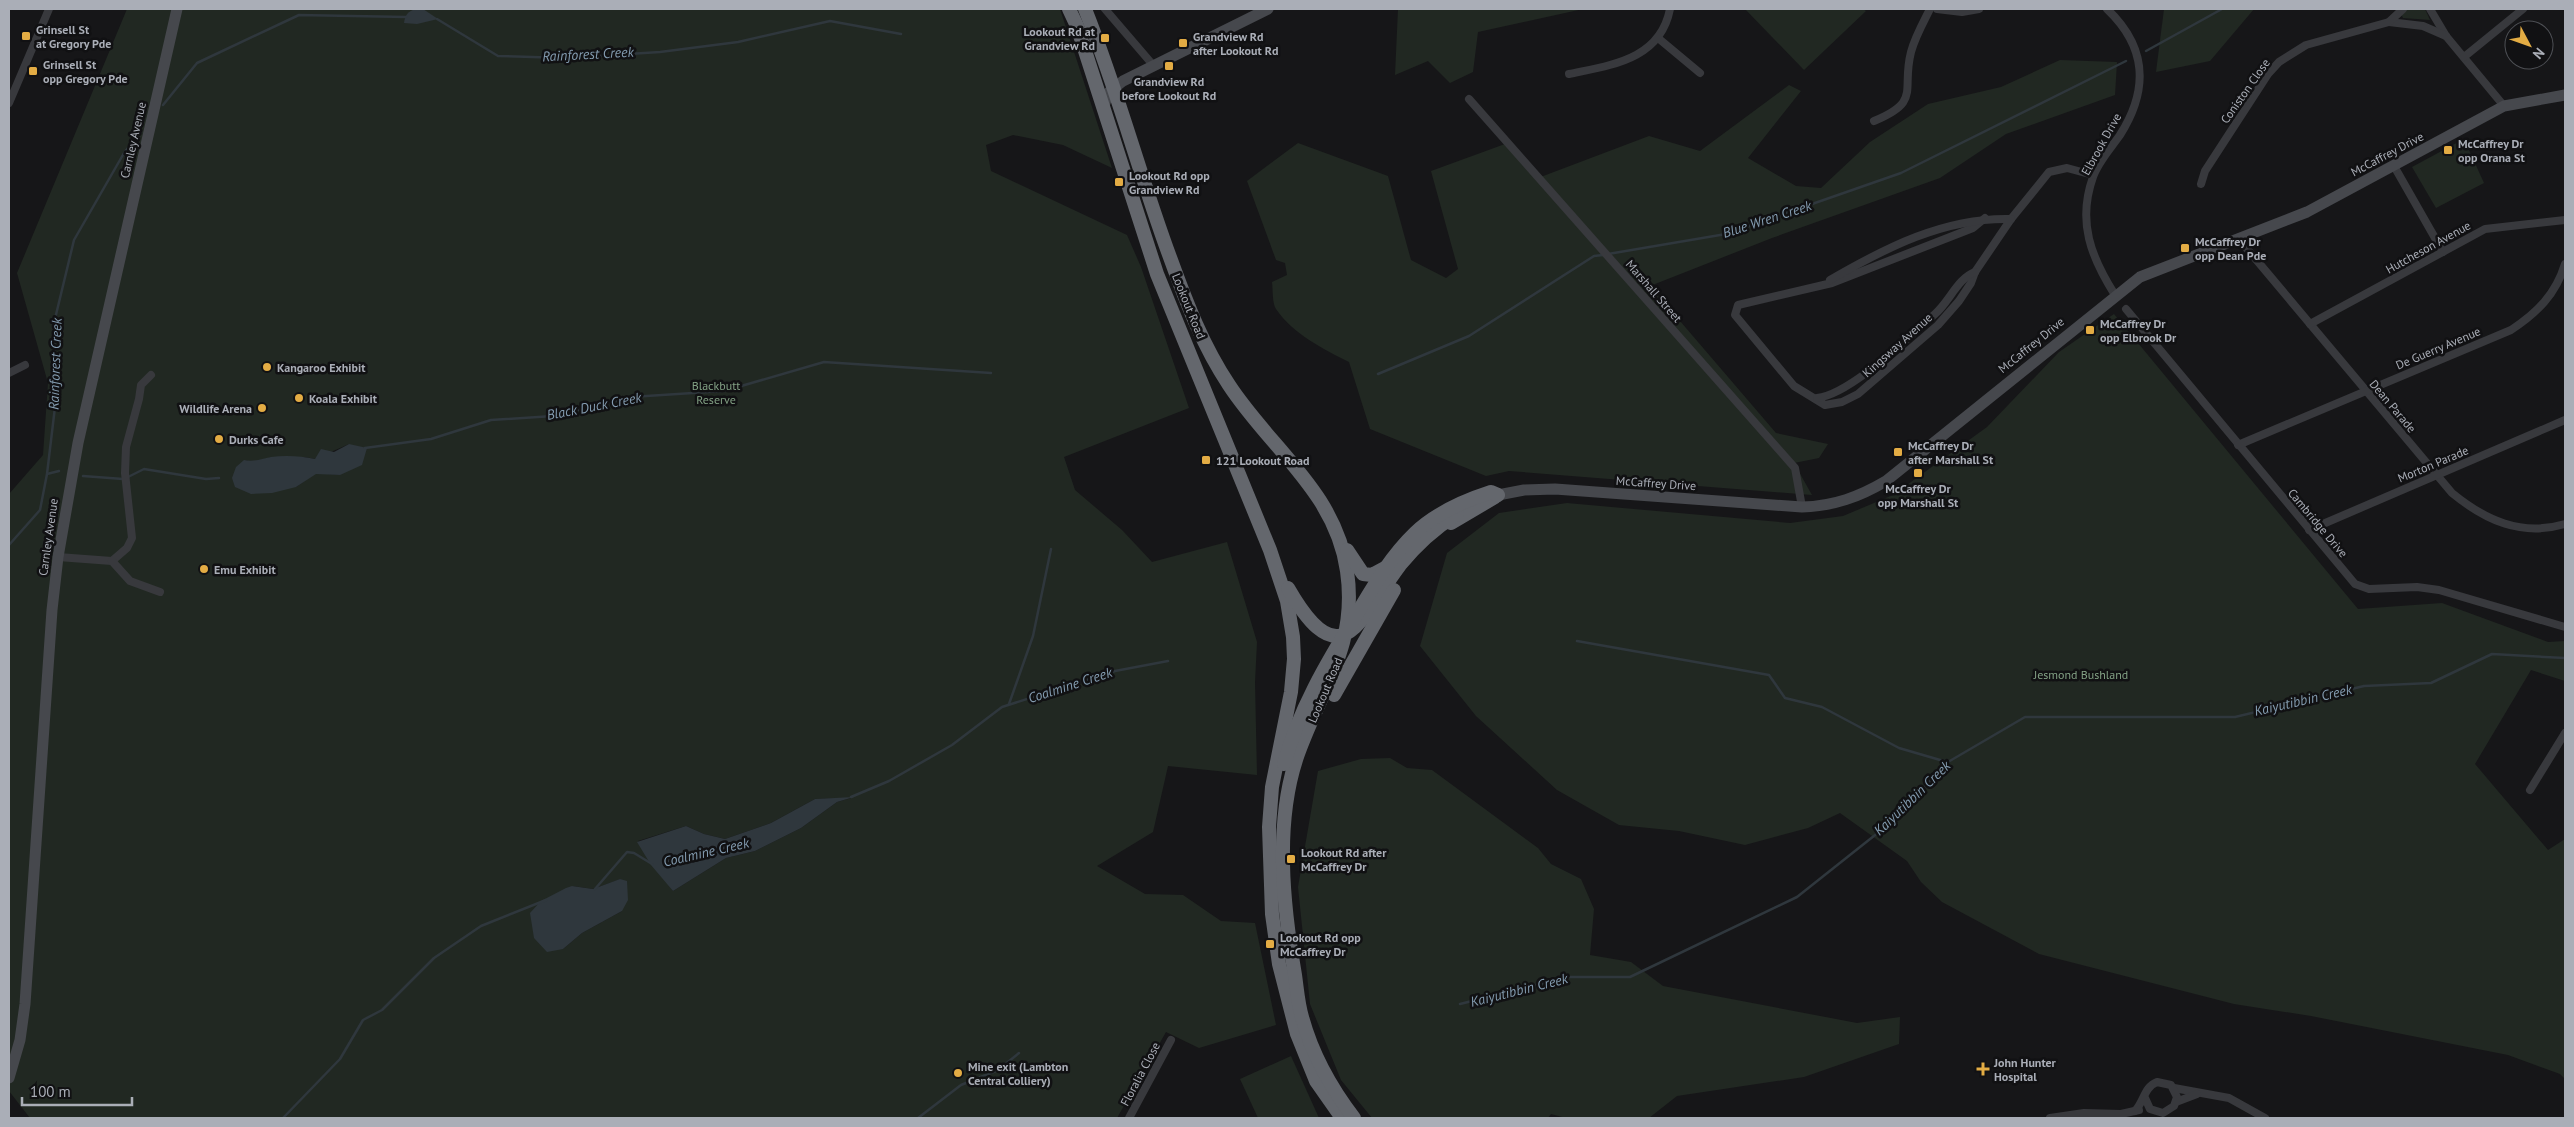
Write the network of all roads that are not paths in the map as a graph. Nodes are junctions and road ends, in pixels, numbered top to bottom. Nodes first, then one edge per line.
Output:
1 (49, 9) edge
2 (177, 9) edge
3 (1069, 9) edge
4 (1085, 9) edge
5 (1105, 9) edge
6 (1268, 9) edge
7 (1670, 9) edge
8 (1930, 9) edge
9 (1936, 9) edge
10 (1979, 9) edge
11 (2107, 9) edge
12 (2403, 9) edge
13 (2430, 9) edge
14 (2523, 9) edge
15 (2389, 22) junction
16 (2446, 36) junction
17 (1658, 38) junction
18 (2464, 57) junction
19 (1153, 65) junction
20 (1700, 73) dead end
21 (1569, 74) dead end
22 (12, 87) edge
23 (1113, 88) junction
24 (2565, 95) edge
25 (1470, 99) dead end
26 (9, 103) edge
27 (2504, 106) junction
28 (1103, 108) junction
29 (1874, 121) dead end
30 (2394, 166) junction
31 (2093, 175) junction
32 (2201, 184) dead end
33 (1985, 218) junction
34 (2011, 219) junction
35 (2565, 220) edge
36 (2238, 238) junction
37 (2443, 252) junction
38 (2565, 264) edge
39 (1975, 272) junction
40 (1817, 288) junction
41 (2115, 295) junction
42 (2126, 309) dead end
43 (2310, 324) junction
44 (26, 365) dead end
45 (9, 373) edge
46 (151, 375) dead end
47 (2365, 390) junction
48 (1816, 398) junction
49 (2565, 420) edge
50 (2238, 445) junction
51 (2436, 475) junction
52 (1498, 495) junction
53 (1802, 507) junction
54 (2565, 524) edge
55 (2309, 530) junction
56 (1342, 544) junction
57 (1270, 550) junction
58 (58, 557) junction
59 (112, 561) junction
60 (1389, 564) junction
61 (160, 592) dead end
62 (1349, 594) junction
63 (1314, 627) junction
64 (2565, 628) edge
65 (1345, 633) junction
66 (2565, 733) edge
67 (1303, 740) junction
68 (2530, 790) dead end
69 (1270, 812) junction
70 (1171, 1040) dead end
71 (9, 1078) edge
72 (2174, 1088) junction
73 (2197, 1094) junction
74 (2145, 1098) junction
75 (2176, 1102) junction
76 (2170, 1110) junction
77 (2135, 1112) junction
78 (2155, 1113) edge
79 (1129, 1118) edge
80 (1342, 1118) edge
81 (1354, 1118) edge
82 (2050, 1118) edge
83 (2167, 1118) edge
84 (2265, 1118) edge

1 - 22 street
2 - 58 main road, Carnley Avenue
3 - 28 highway, Lookout Road
4 - 23 highway, Lookout Road
5 - 19 street
6 - 19 main road
7 - 17 street
8 - 29 street
9 - 10 street
11 - 31 street, Elbrook Drive
12 - 15 street, Coniston Close
13 - 16 street, Coniston Close
14 - 18 street
15 - 16 street, Coniston Close
15 - 32 street, Coniston Close
16 - 18 street, Coniston Close
17 - 20 street
17 - 21 street
18 - 27 street, Coniston Close
19 - 23 main road
22 - 26 street
23 - 28 main road
23 - 56 highway, Lookout Road
24 - 27 main road, McCaffrey Drive
25 - 53 street, Marshall Street
27 - 30 main road, McCaffrey Drive
28 - 57 highway, Lookout Road
30 - 36 main road, McCaffrey Drive
30 - 37 street
31 - 34 street, Kingsway Avenue
31 - 41 street, Elbrook Drive
33 - 34 street, Kingsway Avenue
33 - 40 street, Kingsway Avenue
33 - 40 street, Kingsway Avenue
34 - 39 street, Kingsway Avenue
35 - 37 street, Hutcheson Avenue
36 - 41 main road, McCaffrey Drive
36 - 43 street, Dean Parade
37 - 43 street, Hutcheson Avenue
38 - 47 street, De Guerry Avenue
39 - 48 street, Kingsway Avenue
39 - 48 street, Kingsway Avenue
40 - 48 street, Kingsway Avenue
41 - 53 main road, McCaffrey Drive
42 - 50 street, Cambridge Drive
43 - 47 street, Dean Parade
44 - 45 street
46 - 59 street
47 - 50 street, De Guerry Avenue
47 - 51 street, Dean Parade
49 - 51 street, Morton Parade
50 - 55 street, Cambridge Drive
51 - 54 street, Dean Parade
51 - 55 street, Morton Parade
52 - 53 main road, McCaffrey Drive
52 - 60 highway
52 - 65 highway
52 - 67 highway
55 - 64 street, Cambridge Drive
56 - 60 highway
56 - 62 highway, Lookout Road
57 - 63 highway
57 - 69 highway, Lookout Road
58 - 59 street
58 - 71 main road, Carnley Avenue
59 - 61 street
60 - 65 highway
62 - 63 highway
62 - 65 highway, Lookout Road
63 - 65 highway
65 - 67 highway, Lookout Road
65 - 69 highway
66 - 68 street
67 - 81 highway, Lookout Road
69 - 80 highway, Lookout Road
70 - 79 street, Floralia Close
72 - 73 street
72 - 74 street
72 - 75 street
73 - 75 street
73 - 84 street
74 - 77 street
74 - 78 street
75 - 76 street
76 - 78 street
76 - 83 street
77 - 78 street
77 - 82 street

